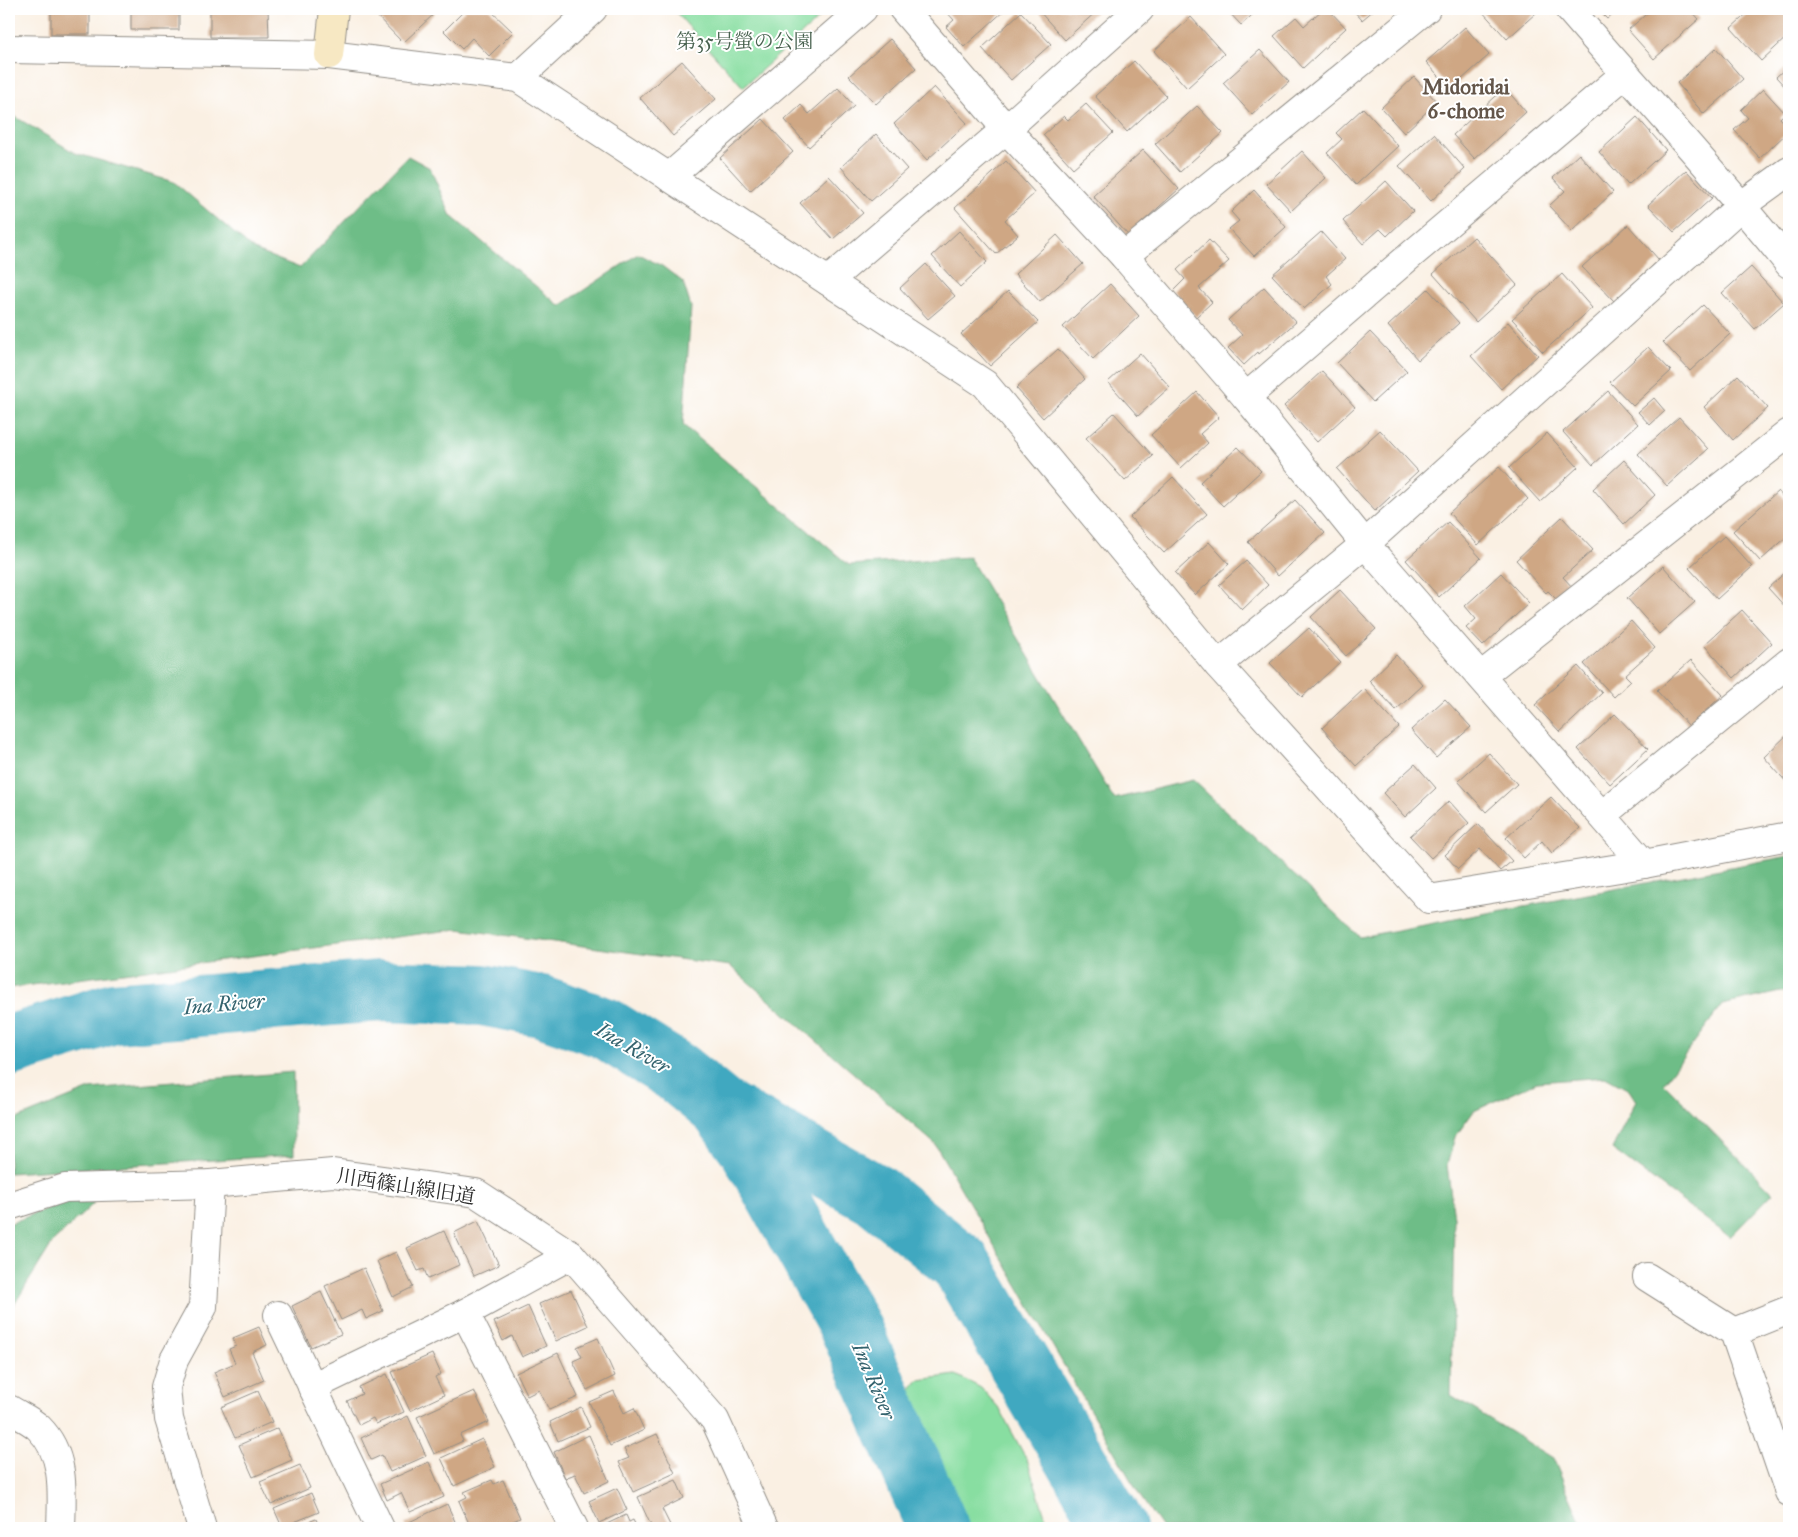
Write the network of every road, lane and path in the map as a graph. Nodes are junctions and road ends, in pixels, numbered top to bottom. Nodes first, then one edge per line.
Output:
1 (334, 9) edge
2 (593, 9) edge
3 (863, 9) edge
4 (903, 9) edge
5 (1140, 9) edge
6 (1426, 9) edge
7 (1569, 9) edge
8 (9, 49) edge
9 (330, 55) junction
10 (1625, 74) junction
11 (518, 78) junction
12 (1006, 129) junction
13 (1789, 171) edge
14 (669, 177) junction
15 (1742, 205) junction
16 (1124, 256) junction
17 (1789, 264) edge
18 (828, 281) junction
19 (1246, 397) junction
20 (1789, 433) edge
21 (1365, 544) junction
22 (1789, 662) edge
23 (1218, 665) junction
24 (1481, 676) junction
25 (1602, 816) junction
26 (1789, 836) edge
27 (1644, 864) junction
28 (210, 1184) junction
29 (9, 1206) edge
30 (571, 1255) junction
31 (1647, 1277) dead end
32 (1789, 1310) edge
33 (465, 1313) junction
34 (278, 1315) dead end
35 (1734, 1332) junction
36 (312, 1387) junction
37 (9, 1409) edge
38 (1789, 1492) edge
39 (61, 1528) edge
40 (202, 1528) edge
41 (380, 1528) edge
42 (574, 1528) edge
43 (764, 1528) edge

1 - 9 street
2 - 11 street
3 - 14 street
4 - 12 street
5 - 12 street
6 - 16 street
7 - 10 street
8 - 9 street
9 - 11 street
10 - 15 street
10 - 19 street
11 - 14 street
12 - 16 street
12 - 18 street
13 - 15 street
14 - 18 street
15 - 17 street
15 - 21 street
16 - 19 street
18 - 23 street
19 - 21 street
20 - 24 street
21 - 23 street
21 - 24 street
22 - 25 street
23 - 27 street
24 - 25 street
25 - 27 street
26 - 27 street
28 - 29 street, 川西篠山線旧道
28 - 30 street, 川西篠山線旧道
28 - 40 street
30 - 33 street
30 - 43 street, 川西篠山線旧道
31 - 35 street
32 - 35 street
33 - 36 street
33 - 42 street
34 - 36 street
35 - 38 street
36 - 41 street
37 - 39 street

